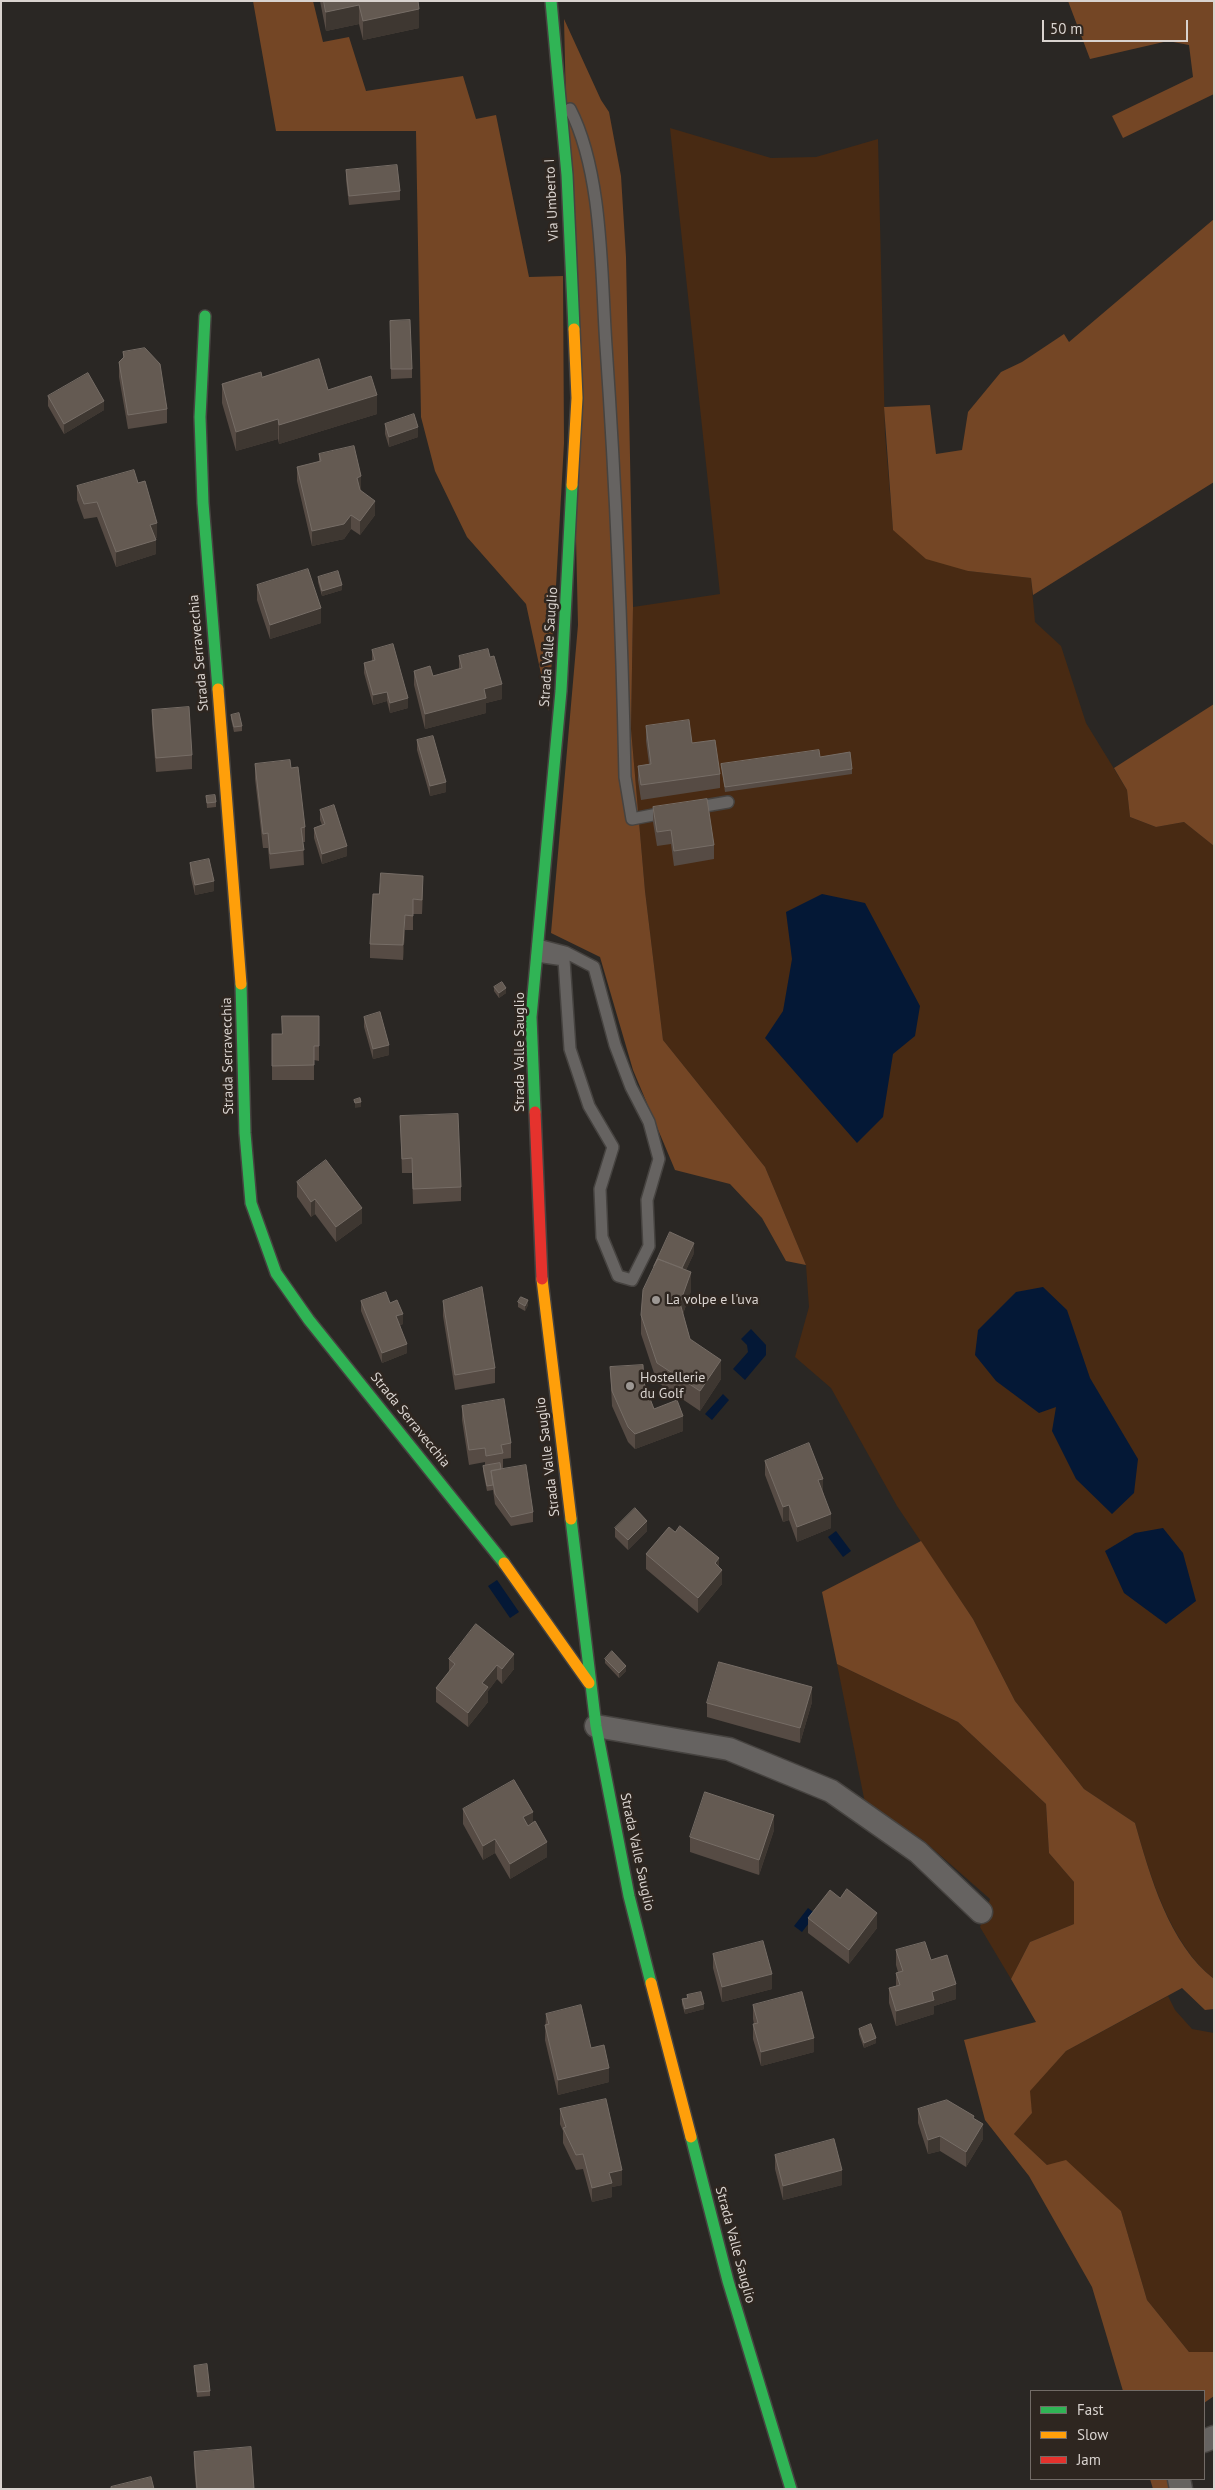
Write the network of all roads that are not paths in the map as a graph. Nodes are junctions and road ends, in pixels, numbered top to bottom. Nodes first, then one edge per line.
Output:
1 (551, 1) edge
2 (559, 87) junction
3 (205, 316) dead end
4 (577, 398) joint
5 (728, 802) dead end
6 (538, 951) junction
7 (591, 1686) junction
8 (596, 1726) junction
9 (982, 1912) dead end
10 (791, 2489) edge

1 - 2 street, Via Umberto I
2 - 4 street, Via Umberto I
2 - 5 lane
3 - 7 street, Strada Serravecchia
4 - 6 street, Strada Valle Sauglio
6 - 6 lane
6 - 7 street, Strada Valle Sauglio
7 - 8 street, Strada Valle Sauglio
8 - 9 street
8 - 10 street, Strada Valle Sauglio

